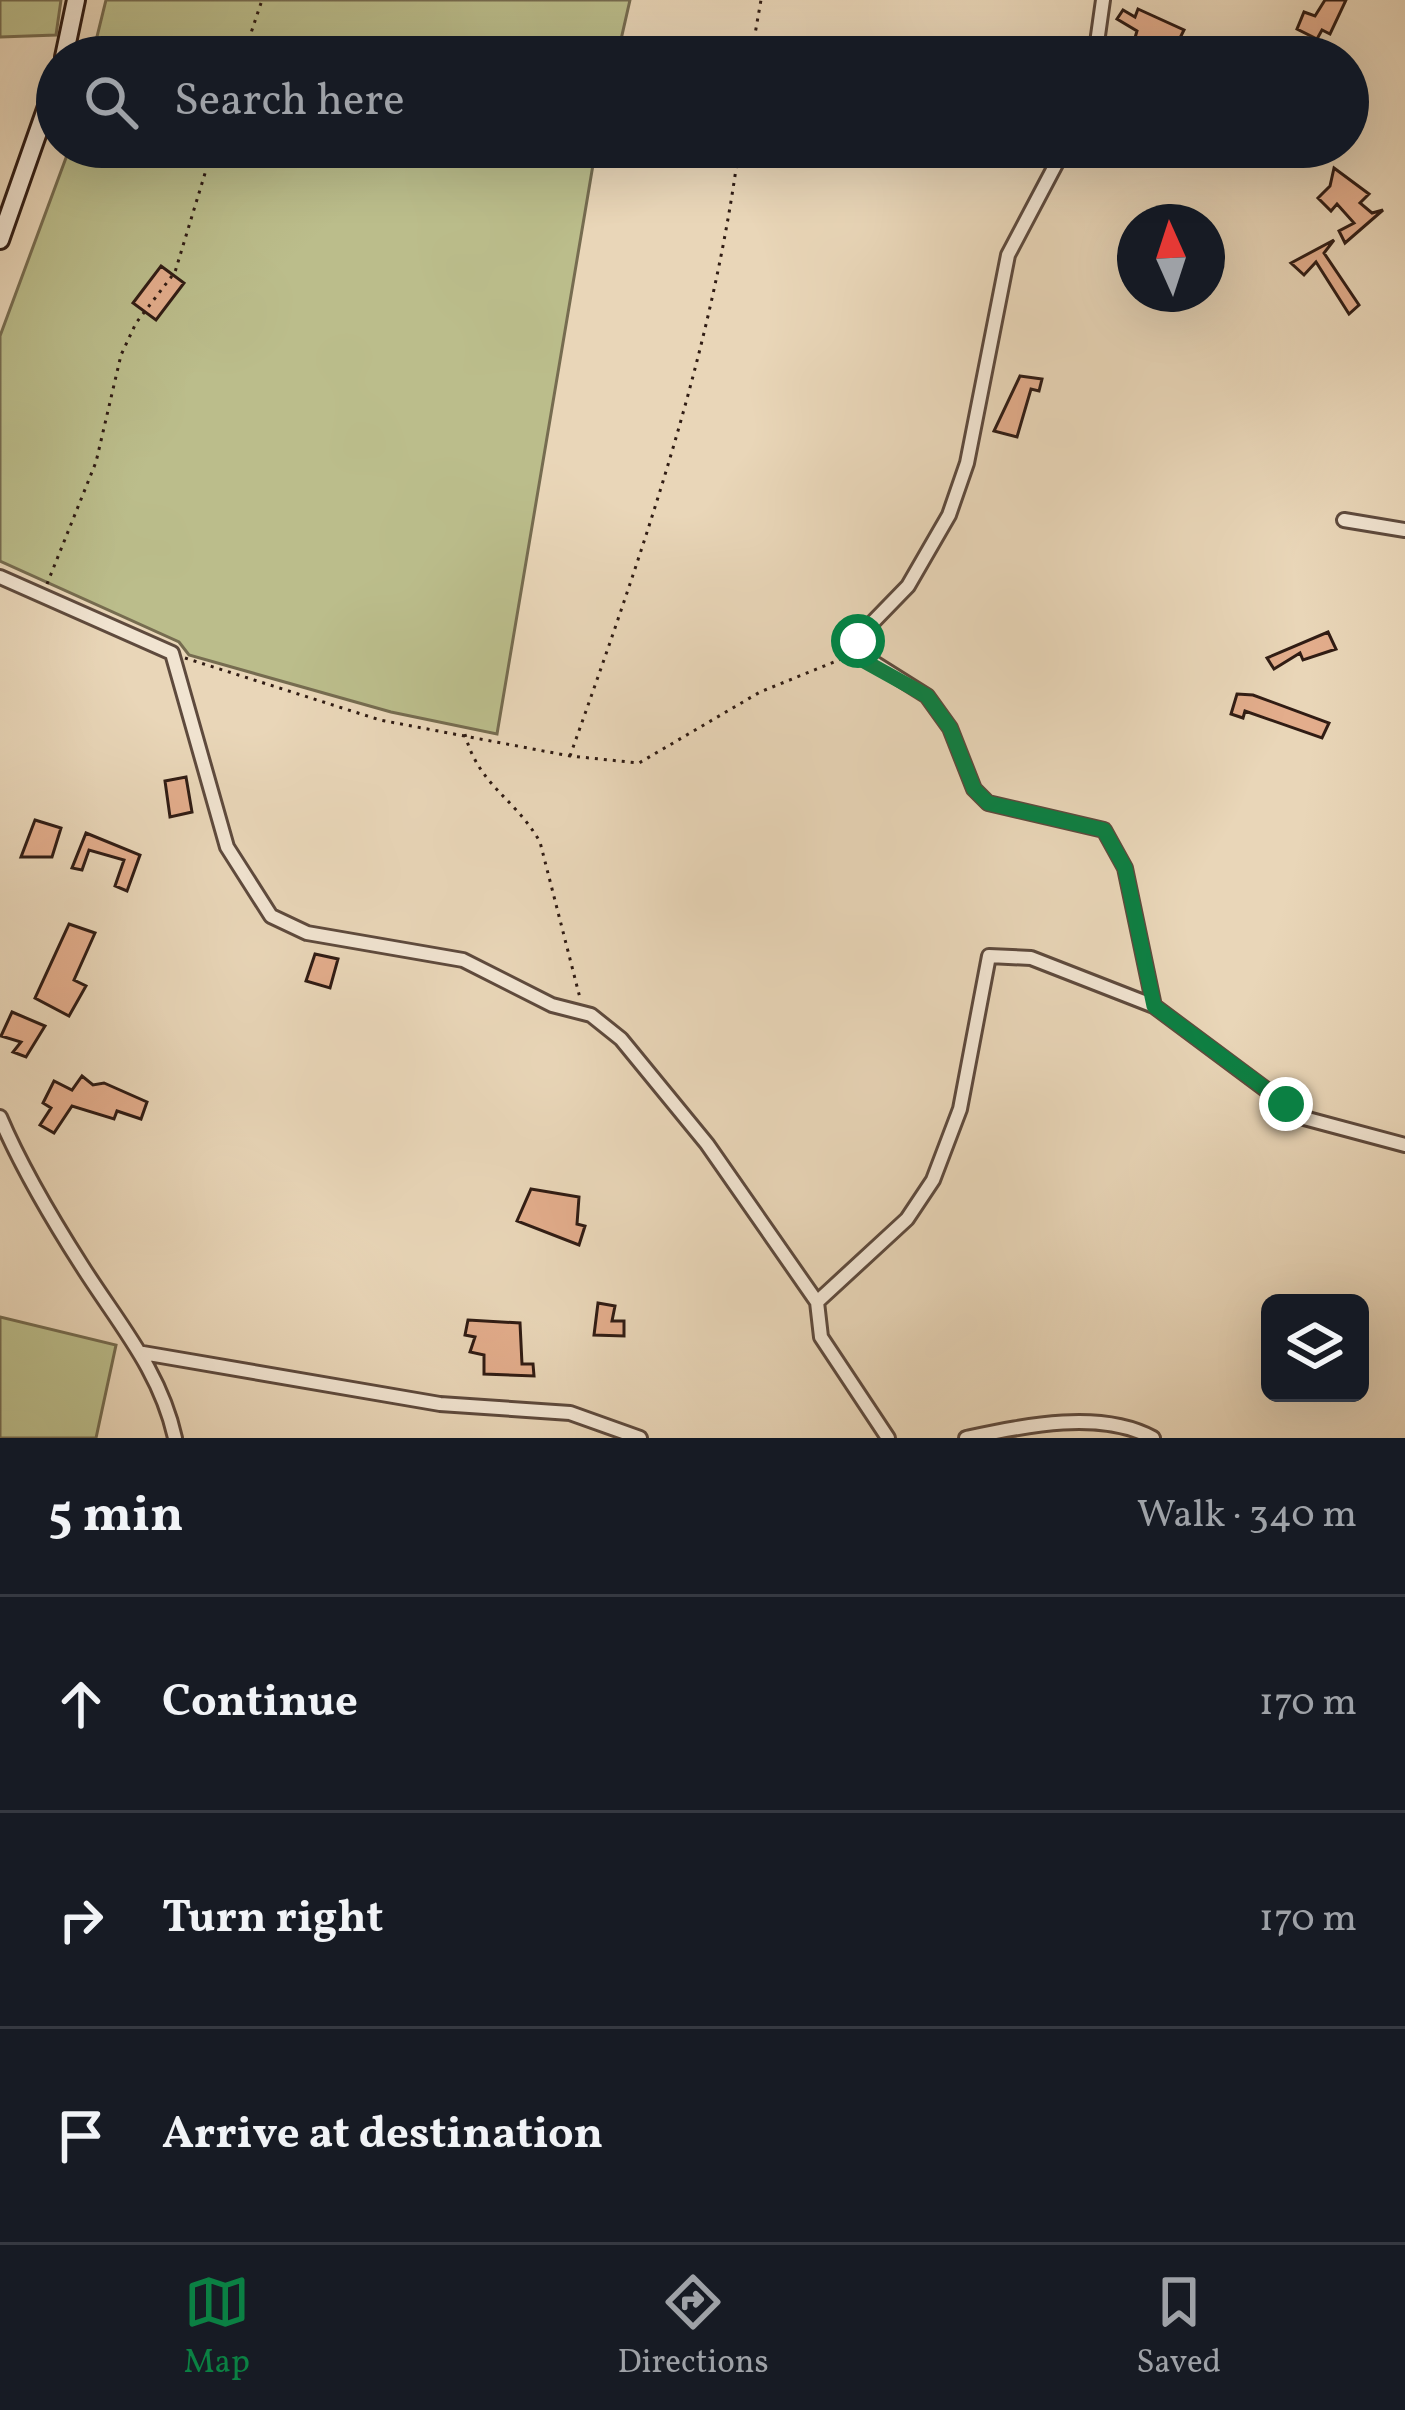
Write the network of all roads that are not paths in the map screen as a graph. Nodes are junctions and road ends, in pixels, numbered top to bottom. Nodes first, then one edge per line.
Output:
1 (76, 0) edge
2 (1103, 0) edge
3 (68, 36) edge
4 (1098, 36) edge
5 (36, 138) edge
6 (1054, 168) edge
7 (0, 240) edge
8 (1344, 520) dead end
9 (1405, 530) edge
10 (0, 577) edge
11 (1154, 1006) junction
12 (0, 1117) edge
13 (1405, 1144) edge
14 (817, 1302) junction
15 (143, 1353) junction
16 (175, 1438) edge
17 (640, 1438) edge
18 (888, 1438) edge
19 (966, 1438) edge
20 (1153, 1438) edge

1 - 3 main road
2 - 4 street
5 - 7 main road
6 - 11 street
8 - 9 street
10 - 14 street
11 - 13 street
11 - 14 street
12 - 15 street
14 - 18 street
15 - 16 street
15 - 17 street
19 - 20 street

